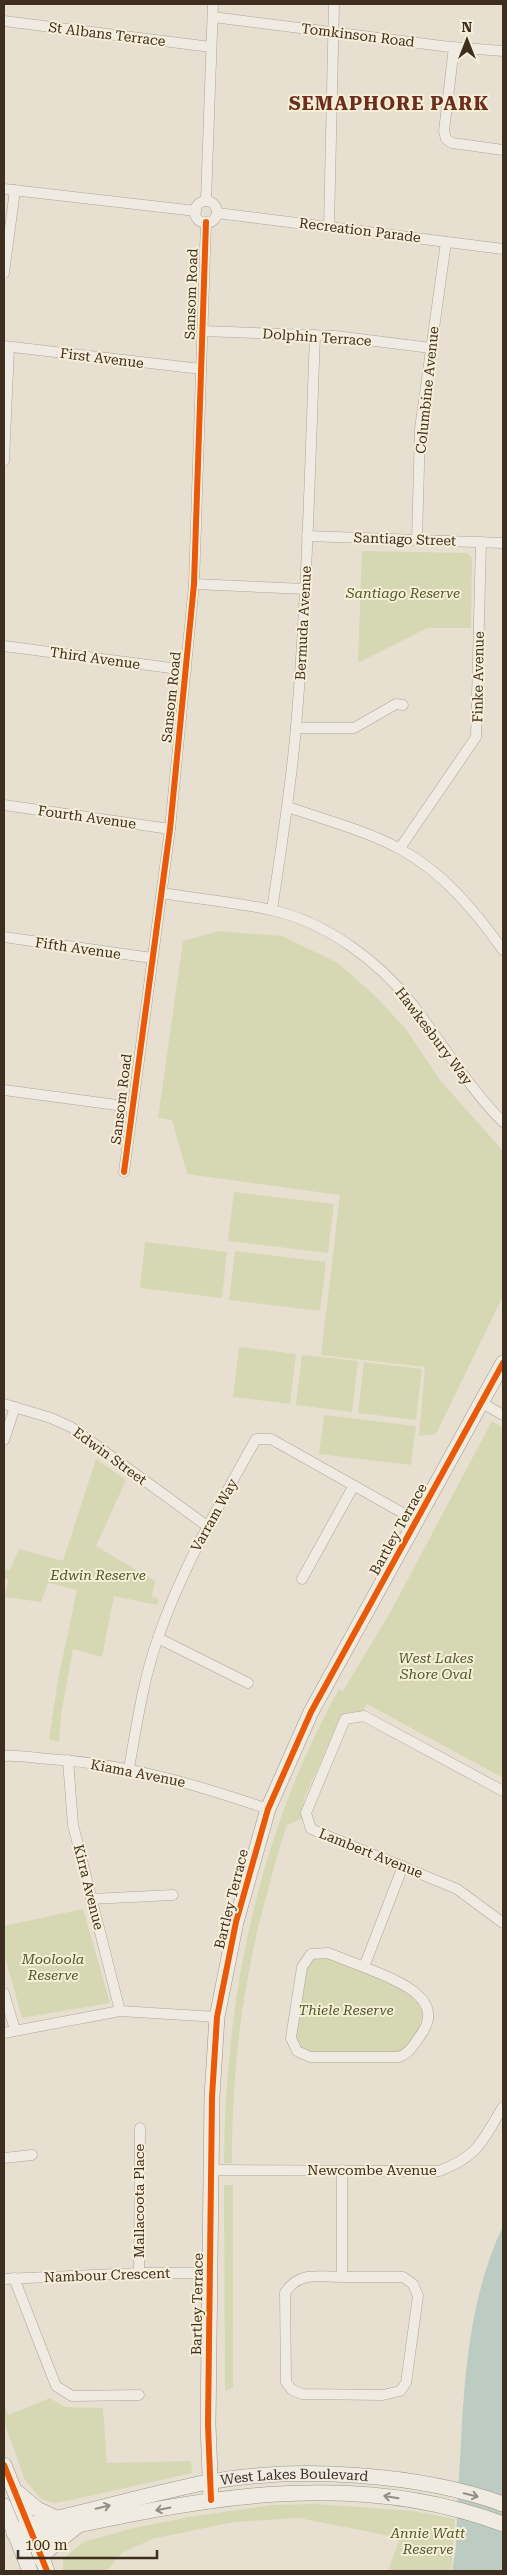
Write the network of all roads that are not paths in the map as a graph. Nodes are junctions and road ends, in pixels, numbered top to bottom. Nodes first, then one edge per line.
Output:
1 (213, 4) edge
2 (334, 4) edge
3 (213, 17) junction
4 (4, 21) edge
5 (333, 33) junction
6 (454, 47) junction
7 (211, 48) junction
8 (503, 51) edge
9 (503, 150) edge
10 (4, 189) edge
11 (15, 190) junction
12 (206, 201) junction
13 (196, 211) junction
14 (217, 213) junction
15 (206, 222) junction
16 (329, 226) junction
17 (446, 242) junction
18 (503, 249) edge
19 (4, 273) edge
20 (202, 331) junction
21 (315, 335) junction
22 (6, 346) edge
23 (431, 348) junction
24 (201, 370) junction
25 (4, 461) edge
26 (307, 536) junction
27 (417, 540) junction
28 (481, 542) junction
29 (503, 543) edge
30 (194, 584) junction
31 (306, 589) junction
32 (4, 646) edge
33 (186, 670) junction
34 (403, 706) dead end
35 (296, 728) junction
36 (4, 805) edge
37 (288, 807) junction
38 (170, 829) junction
39 (400, 848) junction
40 (162, 893) junction
41 (272, 910) junction
42 (4, 938) edge
43 (503, 950) edge
44 (152, 958) junction
45 (4, 1090) edge
46 (132, 1108) junction
47 (503, 1122) edge
48 (124, 1172) dead end
49 (503, 1363) edge
50 (482, 1403) junction
51 (4, 1404) edge
52 (15, 1407) junction
53 (503, 1415) edge
54 (4, 1440) edge
55 (354, 1487) junction
56 (416, 1521) junction
57 (207, 1526) junction
58 (302, 1579) dead end
59 (158, 1638) junction
60 (248, 1683) dead end
61 (4, 1756) edge
62 (68, 1760) junction
63 (130, 1768) junction
64 (503, 1791) edge
65 (268, 1809) junction
66 (402, 1866) junction
67 (173, 1895) dead end
68 (91, 1899) junction
69 (503, 1923) edge
70 (364, 1967) junction
71 (4, 1993) edge
72 (120, 2011) junction
73 (217, 2017) junction
74 (15, 2030) junction
75 (4, 2033) edge
76 (503, 2106) edge
77 (140, 2128) dead end
78 (32, 2154) dead end
79 (4, 2158) edge
80 (211, 2170) junction
81 (342, 2170) junction
82 (139, 2273) junction
83 (210, 2273) junction
84 (342, 2277) junction
85 (9, 2278) edge
86 (139, 2395) dead end
87 (4, 2464) edge
88 (209, 2482) junction
89 (14, 2488) junction
90 (210, 2500) junction
91 (503, 2504) edge
92 (4, 2506) edge
93 (56, 2518) junction
94 (78, 2524) junction
95 (503, 2524) edge
96 (30, 2530) junction
97 (14, 2533) junction
98 (44, 2565) edge
99 (30, 2571) edge

1 - 3 street
2 - 5 street
3 - 5 street, Tomkinson Road
3 - 7 street
4 - 7 street, St Albans Terrace
5 - 6 street, Tomkinson Road
5 - 16 street
6 - 8 street, Tomkinson Road
6 - 9 street
7 - 12 street
10 - 11 street
11 - 13 street
11 - 19 street
12 - 13 street
12 - 14 street
13 - 15 street
14 - 15 street
14 - 16 street, Recreation Parade
15 - 20 street, Sansom Road
16 - 17 street, Recreation Parade
17 - 18 street, Recreation Parade
17 - 23 street, Columbine Avenue
20 - 21 street, Dolphin Terrace
20 - 24 street, Sansom Road
21 - 23 street, Dolphin Terrace
21 - 26 street, Bermuda Avenue
22 - 24 street, First Avenue
22 - 25 street
23 - 27 street, Columbine Avenue
24 - 30 street, Sansom Road
26 - 27 street, Santiago Street
26 - 31 street, Bermuda Avenue
27 - 28 street, Santiago Street
28 - 29 street, Santiago Street
28 - 39 street, Finke Avenue
30 - 31 street
30 - 33 street, Sansom Road
31 - 35 street, Bermuda Avenue
32 - 33 street, Third Avenue
33 - 38 street, Sansom Road
34 - 35 street
35 - 37 street, Bermuda Avenue
36 - 38 street, Fourth Avenue
37 - 39 street
37 - 41 street, Bermuda Avenue
38 - 40 street, Sansom Road
39 - 43 street
40 - 41 street, Hawkesbury Way
40 - 44 street, Sansom Road
41 - 47 street, Hawkesbury Way
42 - 44 street, Fifth Avenue
44 - 46 street, Sansom Road
45 - 46 street
46 - 48 street, Sansom Road
49 - 50 main road, Bartley Terrace
50 - 53 street
50 - 56 main road, Bartley Terrace
51 - 52 street, Edwin Street
52 - 54 street
52 - 57 street, Edwin Street
55 - 56 street, Varram Way
55 - 57 street, Varram Way
55 - 58 street
56 - 65 main road, Bartley Terrace
57 - 59 street, Varram Way
59 - 60 street
59 - 63 street, Varram Way
61 - 62 street, Kiama Avenue
62 - 63 street, Kiama Avenue
62 - 68 street, Kirra Avenue
63 - 65 street, Kiama Avenue
64 - 66 street, Lambert Avenue
65 - 73 main road, Bartley Terrace
66 - 69 street, Lambert Avenue
66 - 70 street
67 - 68 street
68 - 72 street, Kirra Avenue
70 - 70 street
71 - 74 street
72 - 73 street
72 - 74 street
73 - 80 main road, Bartley Terrace
74 - 75 street
76 - 81 street, Newcombe Avenue
77 - 82 street, Mallacoota Place
78 - 79 street
80 - 81 street, Newcombe Avenue
80 - 83 main road, Bartley Terrace
81 - 84 street
82 - 83 street, Nambour Crescent
82 - 85 street, Nambour Crescent
83 - 88 main road, Bartley Terrace
84 - 84 street
85 - 86 street
87 - 89 main road
88 - 90 main road, Bartley Terrace
88 -> 91 main road, West Lakes Boulevard
93 -> 88 main road, West Lakes Boulevard
89 - 93 main road
89 - 96 main road
90 -> 94 main road, West Lakes Boulevard
95 -> 90 main road, West Lakes Boulevard
92 - 97 main road
93 - 96 main road, West Lakes Boulevard
94 - 96 main road, West Lakes Boulevard
94 - 98 main road
96 - 97 main road, West Lakes Boulevard
96 - 98 main road
97 - 99 main road

